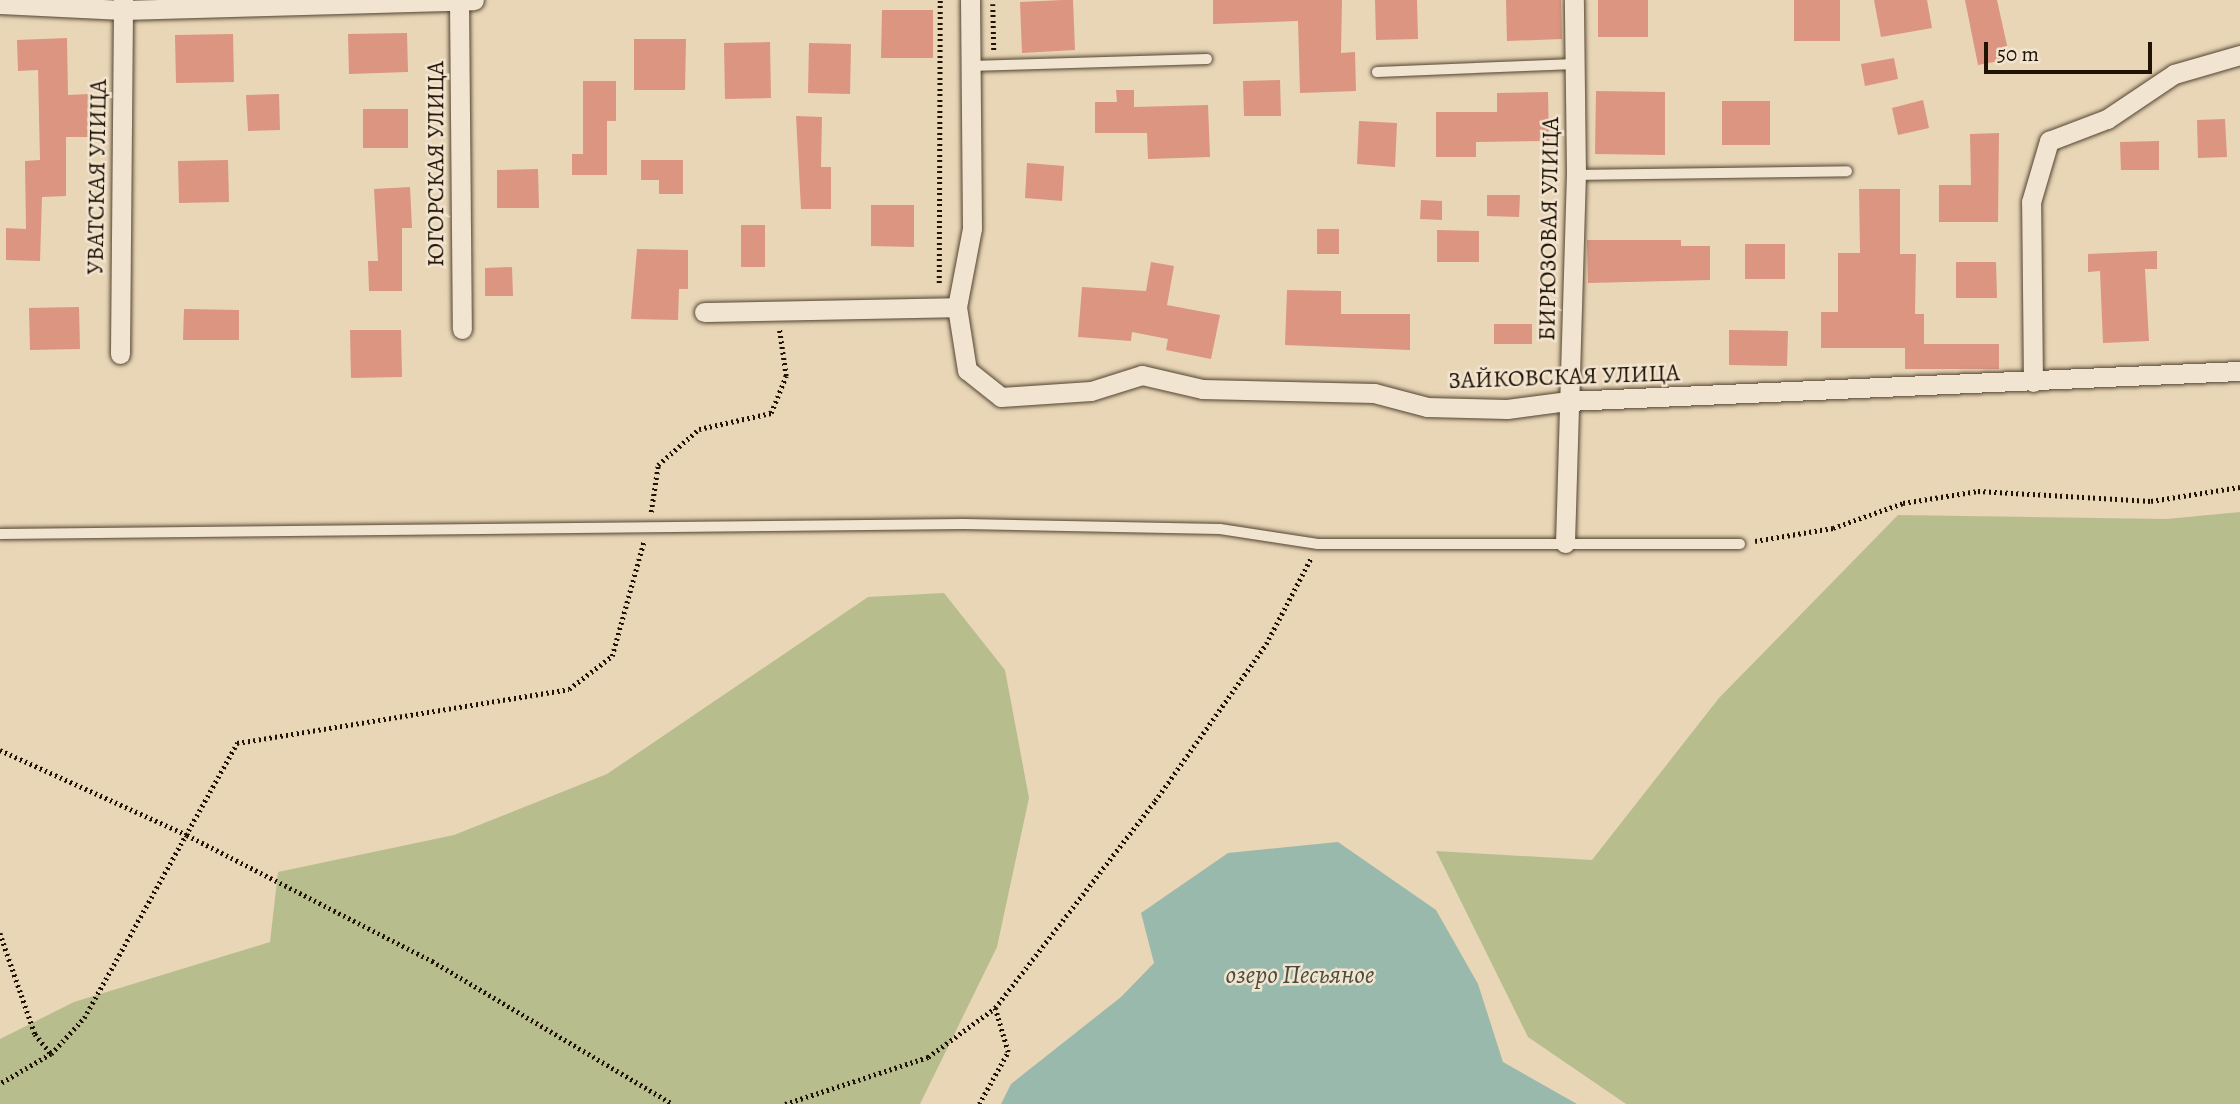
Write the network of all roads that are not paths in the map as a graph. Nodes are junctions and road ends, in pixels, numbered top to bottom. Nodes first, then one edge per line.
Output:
1 (464, 0) edge
2 (970, 0) edge
3 (1574, 0) edge
4 (0, 4) edge
5 (123, 5) edge
6 (2240, 55) edge
7 (1207, 59) dead end
8 (1575, 64) junction
9 (969, 66) junction
10 (1377, 72) dead end
11 (1847, 172) dead end
12 (1576, 175) junction
13 (957, 306) junction
14 (704, 312) dead end
15 (462, 328) dead end
16 (120, 354) dead end
17 (2240, 372) edge
18 (2033, 382) junction
19 (1568, 401) junction
20 (0, 534) edge
21 (1565, 543) junction
22 (1740, 544) road end

1 - 5 street
1 - 15 street, ЮГОРСКАЯ УЛИЦА
2 - 9 street, ЗАЙКОВСКАЯ УЛИЦА
3 - 8 street, БИРЮЗОВАЯ УЛИЦА
4 - 5 street
5 - 16 street, УВАТСКАЯ УЛИЦА
6 - 18 street
7 - 9 lane
8 - 10 lane
8 - 12 street, БИРЮЗОВАЯ УЛИЦА
9 - 13 street, ЗАЙКОВСКАЯ УЛИЦА
11 - 12 lane
12 - 19 street, БИРЮЗОВАЯ УЛИЦА
13 - 14 street
13 - 19 street, ЗАЙКОВСКАЯ УЛИЦА
17 - 18 street, ЗАЙКОВСКАЯ УЛИЦА
18 - 19 street, ЗАЙКОВСКАЯ УЛИЦА
19 - 21 street, БИРЮЗОВАЯ УЛИЦА
20 - 21 lane
21 - 22 lane

